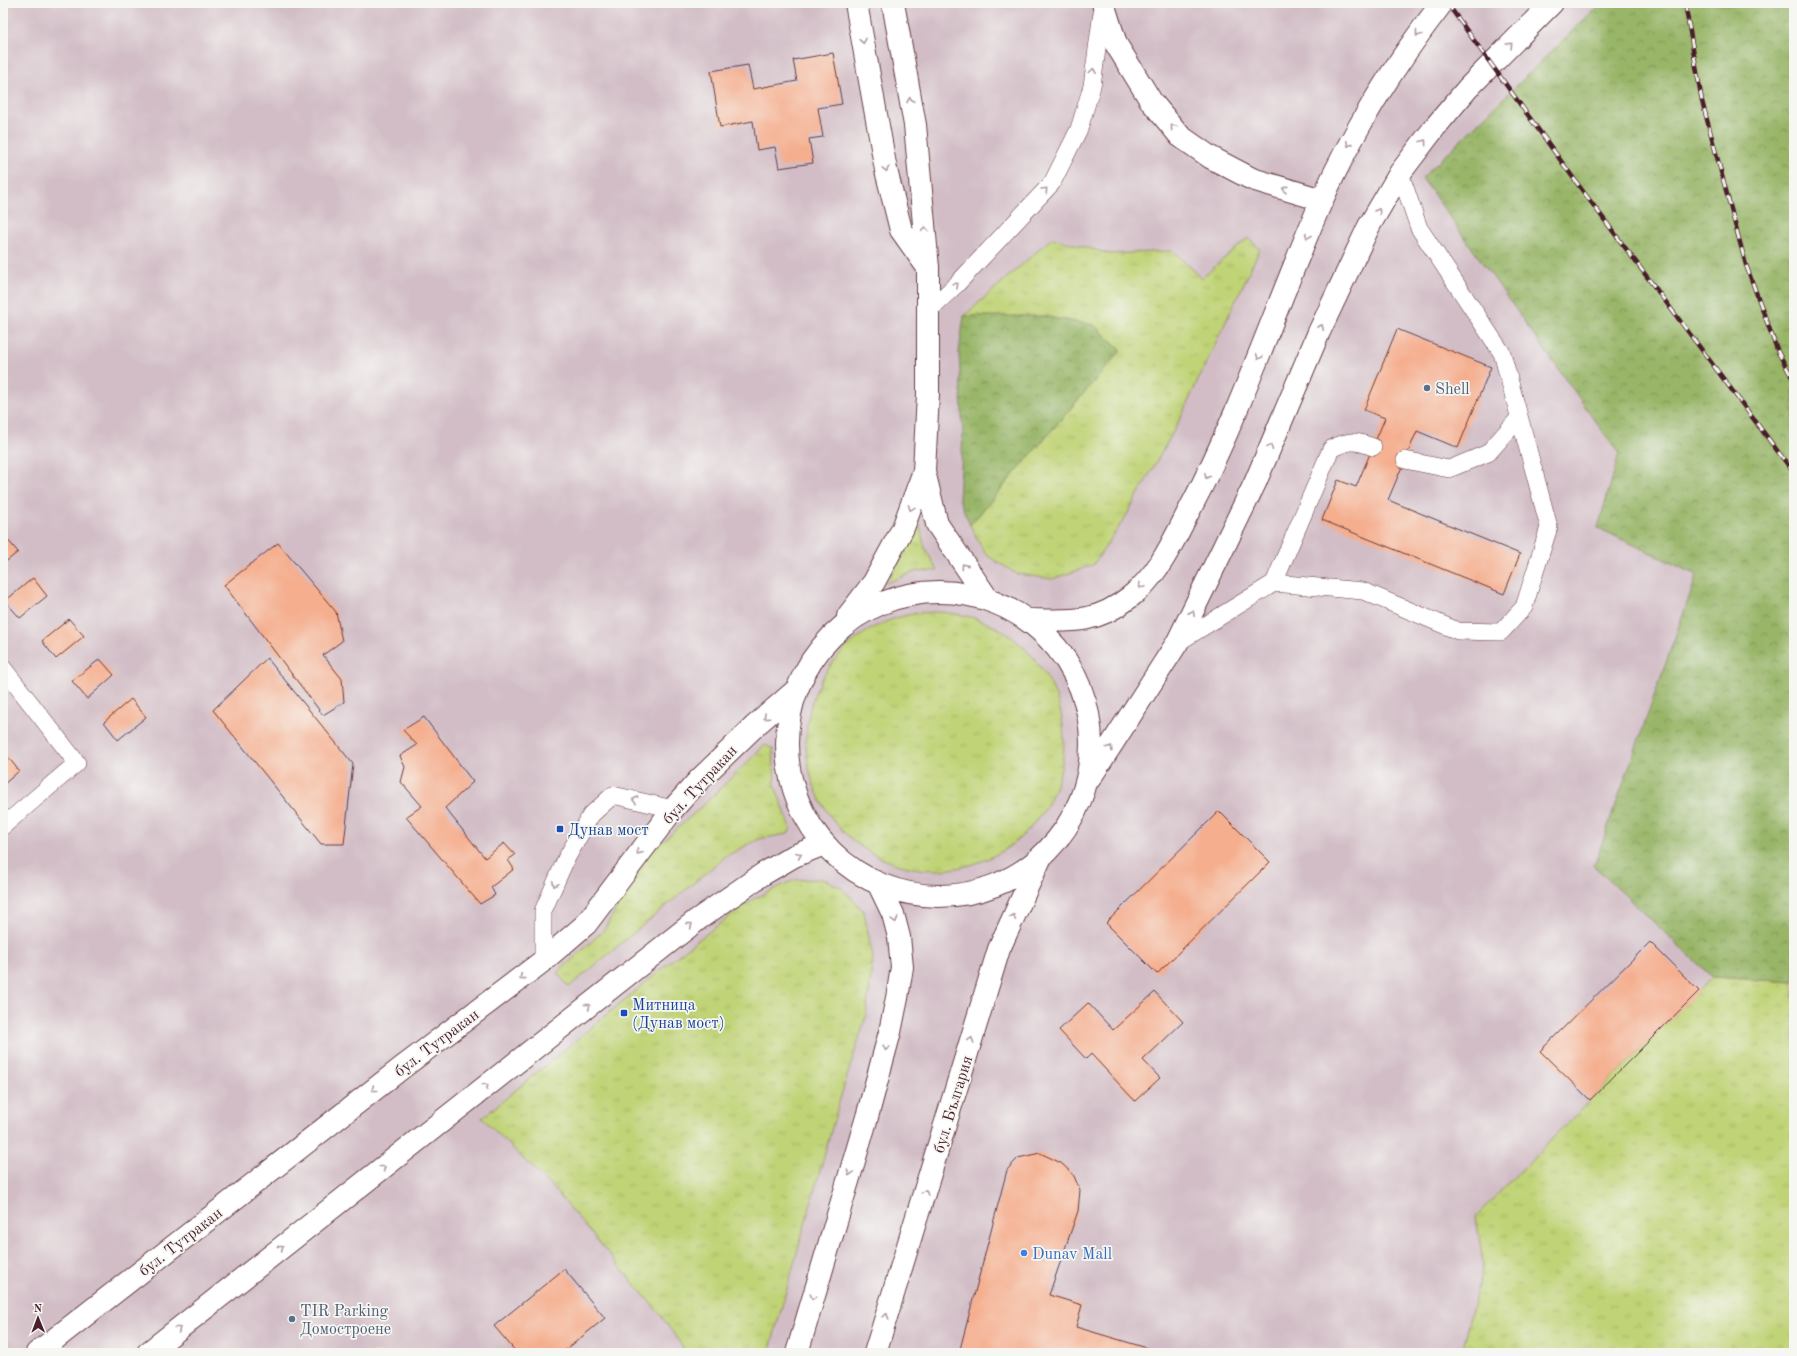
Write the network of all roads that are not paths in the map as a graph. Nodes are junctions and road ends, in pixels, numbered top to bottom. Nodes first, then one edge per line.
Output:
1 (856, 3) edge
2 (893, 3) edge
3 (1103, 3) edge
4 (1442, 3) edge
5 (1552, 3) edge
6 (1400, 173) junction
7 (1322, 200) junction
8 (928, 268) junction
9 (928, 311) junction
10 (1519, 418) junction
11 (1373, 447) dead end
12 (1405, 460) dead end
13 (924, 471) junction
14 (1274, 583) junction
15 (987, 598) junction
16 (1030, 620) junction
17 (838, 629) junction
18 (1177, 643) junction
19 (3, 668) edge
20 (795, 691) junction
21 (1088, 780) junction
22 (673, 809) junction
23 (3, 826) edge
24 (824, 844) junction
25 (1040, 860) junction
26 (880, 884) junction
27 (543, 961) junction
28 (37, 1353) edge
29 (148, 1353) edge
30 (797, 1353) edge
31 (875, 1353) edge

1 -> 8 main road
8 -> 2 main road
7 -> 3 main road
9 -> 3 lane
4 -> 7 main road
6 -> 5 main road
6 - 10 lane
18 -> 6 main road
7 -> 16 main road
8 - 9 main road
9 - 13 main road
10 - 12 lane
10 - 14 lane
11 - 14 lane
15 -> 13 main road
13 -> 17 main road
14 - 18 lane
15 - 16 main road
15 - 17 main road
16 - 21 main road
17 - 20 main road
21 -> 18 main road
19 - 23 lane
20 -> 22 main road, бул. Тутракан
20 - 24 main road
21 - 25 main road
22 -> 27 main road, бул. Тутракан
22 -> 27 lane
24 - 26 main road
29 -> 24 main road
25 - 26 main road
31 -> 25 main road, бул. България
26 -> 30 main road
27 -> 28 main road, бул. Тутракан

